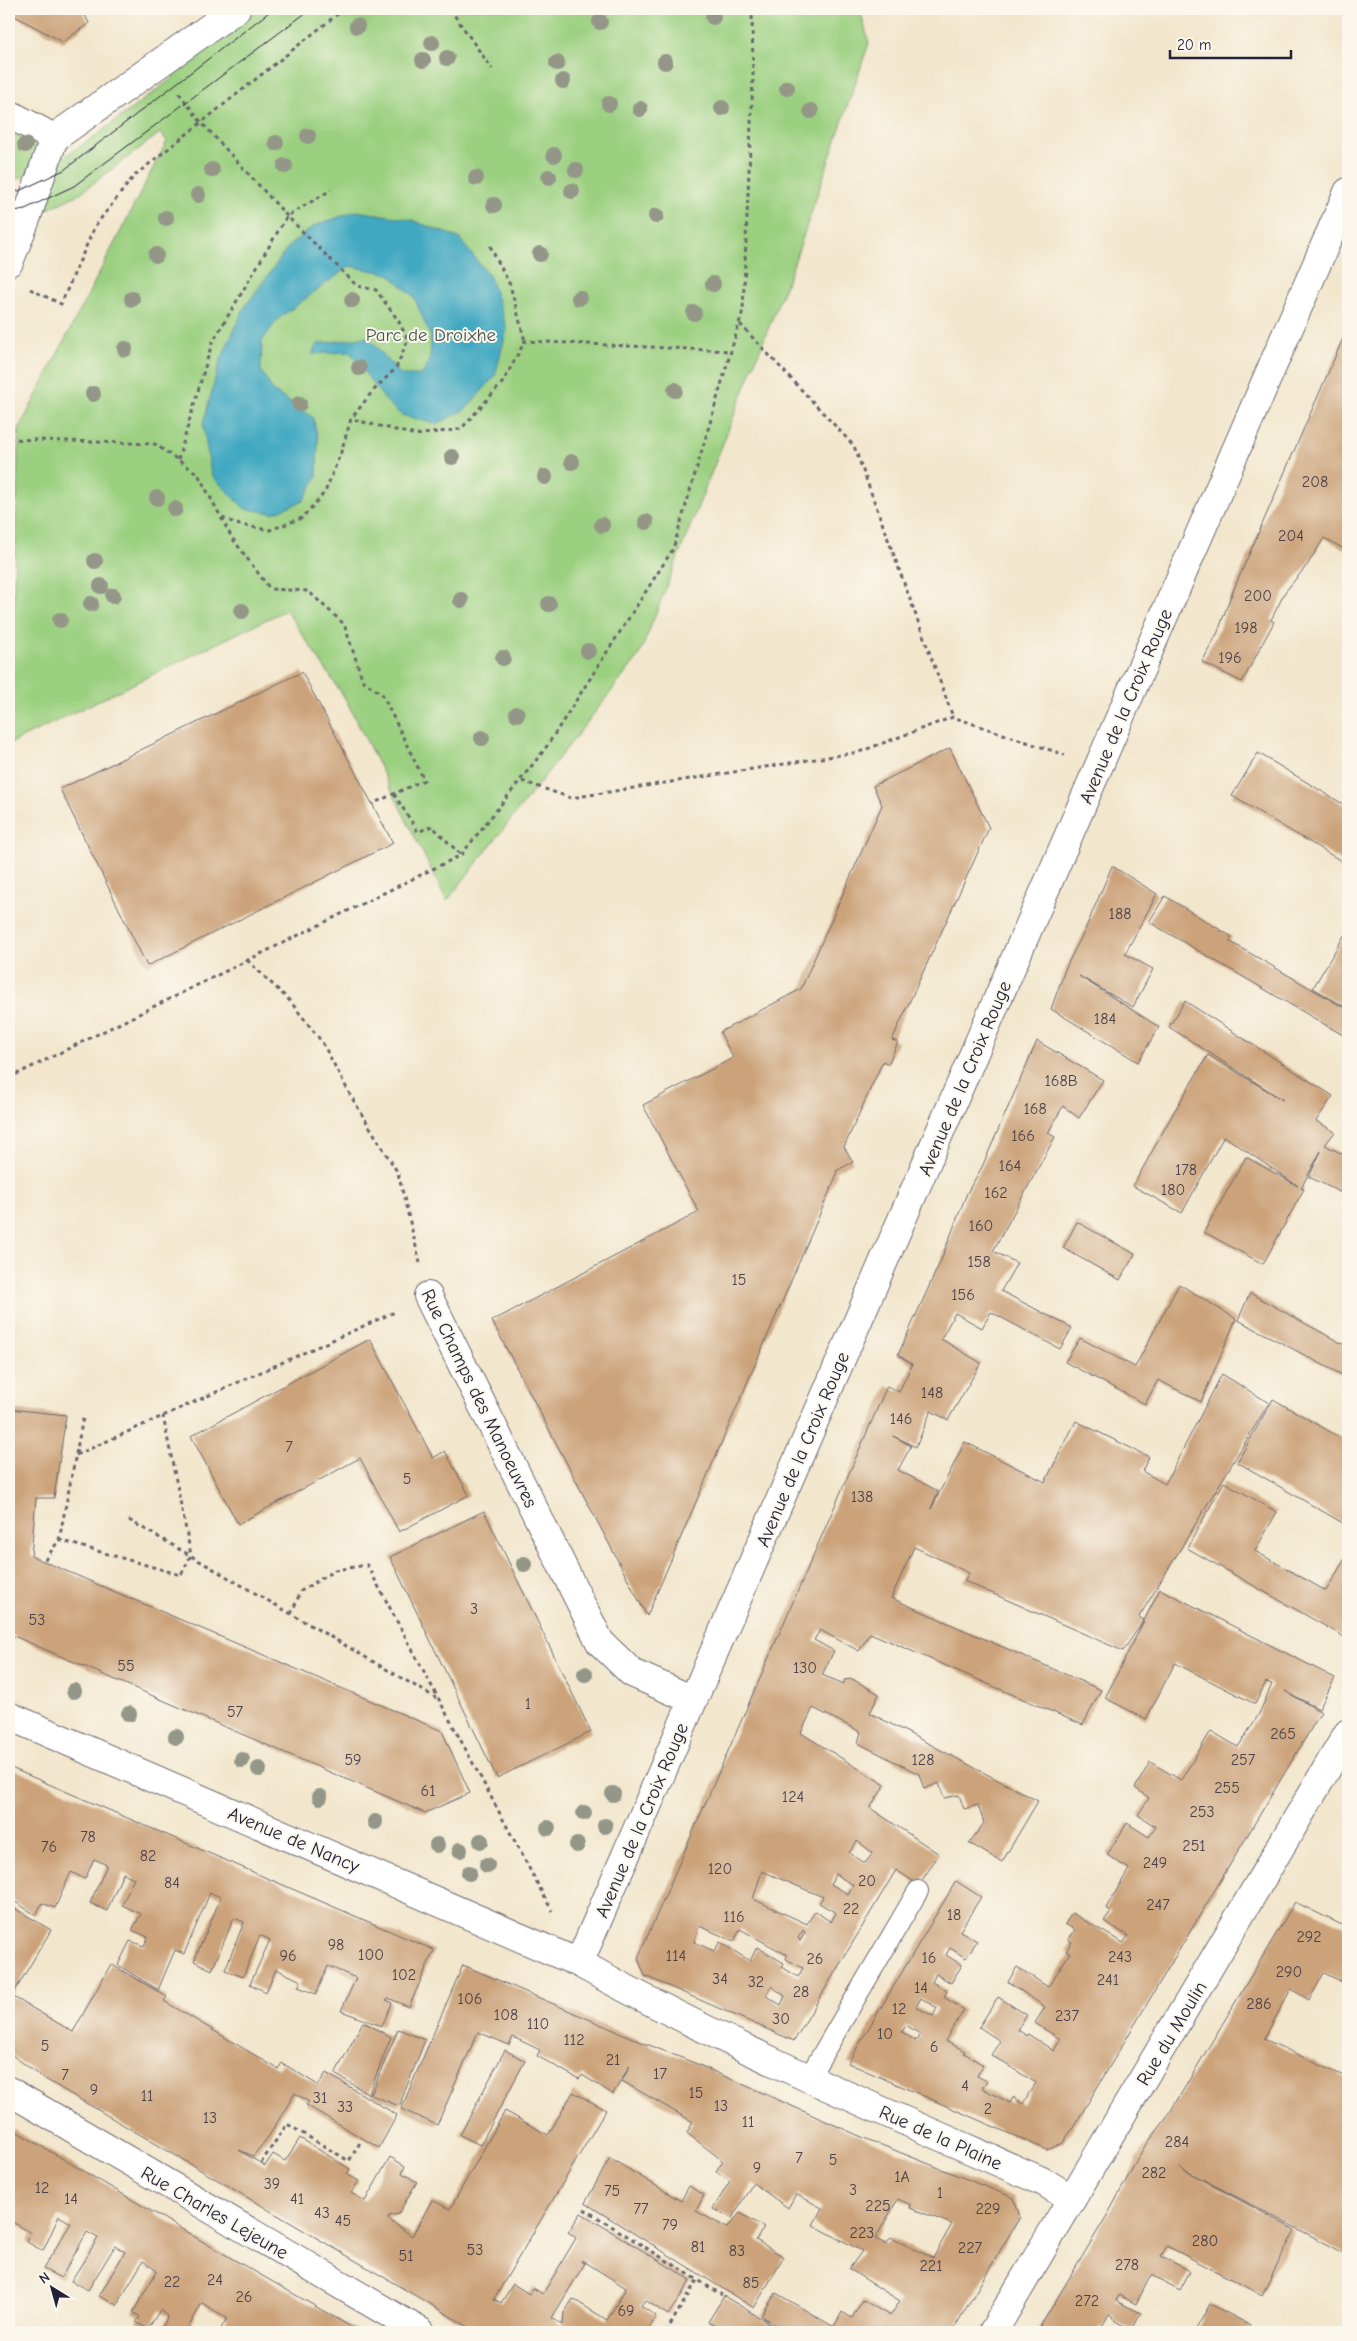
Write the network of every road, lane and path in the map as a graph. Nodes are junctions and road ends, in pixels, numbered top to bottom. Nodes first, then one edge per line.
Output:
1 (236, 9) edge
2 (344, 9) edge
3 (450, 9) edge
4 (752, 9) edge
5 (492, 68) dead end
6 (174, 86) dead end
7 (9, 114) edge
8 (201, 122) junction
9 (54, 138) junction
10 (331, 190) dead end
11 (1348, 192) edge
12 (287, 216) junction
13 (490, 246) dead end
14 (9, 262) edge
15 (26, 287) dead end
16 (739, 323) junction
17 (525, 341) junction
18 (731, 352) junction
19 (352, 419) junction
20 (9, 439) edge
21 (178, 460) junction
22 (221, 518) junction
23 (954, 717) junction
24 (1099, 766) junction
25 (522, 782) junction
26 (394, 794) junction
27 (372, 804) dead end
28 (461, 855) junction
29 (247, 960) junction
30 (9, 1078) edge
31 (428, 1296) junction
32 (163, 1416) junction
33 (83, 1418) dead end
34 (76, 1455) junction
35 (129, 1520) dead end
36 (59, 1540) junction
37 (191, 1555) junction
38 (45, 1560) dead end
39 (292, 1614) junction
40 (436, 1698) junction
41 (693, 1700) junction
42 (9, 1716) edge
43 (1348, 1733) edge
44 (918, 1891) dead end
45 (552, 1912) dead end
46 (579, 1963) junction
47 (808, 2079) junction
48 (9, 2091) edge
49 (361, 2141) dead end
50 (261, 2163) dead end
51 (1072, 2199) junction
52 (584, 2209) dead end
53 (697, 2280) junction
54 (722, 2295) dead end
55 (421, 2332) edge
56 (666, 2332) edge
57 (993, 2332) edge

1 - 9 street
2 - 8 path
3 - 5 path
4 - 16 path
6 - 8 path
7 - 9 street
8 - 12 path
8 - 15 path
9 - 14 street
10 - 12 path
11 - 24 street, Avenue de la Croix Rouge
12 - 19 path
12 - 21 path
13 - 17 path
16 - 18 path
16 - 23 path
17 - 18 path
17 - 19 path
18 - 25 path
19 - 22 path
20 - 21 path
21 - 22 path
22 - 26 path
23 - 24 path
23 - 25 path
24 - 41 street, Avenue de la Croix Rouge
25 - 28 path
26 - 27 path
26 - 28 path
28 - 29 path
29 - 30 path
29 - 31 path, Rue Champs des Manoeuvres
31 - 32 path
31 - 41 street, Rue Champs des Manoeuvres
32 - 34 path
32 - 37 path
33 - 34 path
34 - 36 path
35 - 37 path
36 - 37 path
36 - 38 path
37 - 39 path
39 - 40 path
39 - 40 path
40 - 45 path
41 - 46 street, Avenue de la Croix Rouge
42 - 46 street, Avenue de Nancy
43 - 51 street, Rue du Moulin
44 - 47 lane
46 - 47 street, Rue de la Plaine
47 - 51 street, Rue de la Plaine
48 - 55 street, Rue Charles Lejeune
49 - 50 path
51 - 57 street, Rue du Moulin
52 - 53 path
53 - 54 path
53 - 56 path

